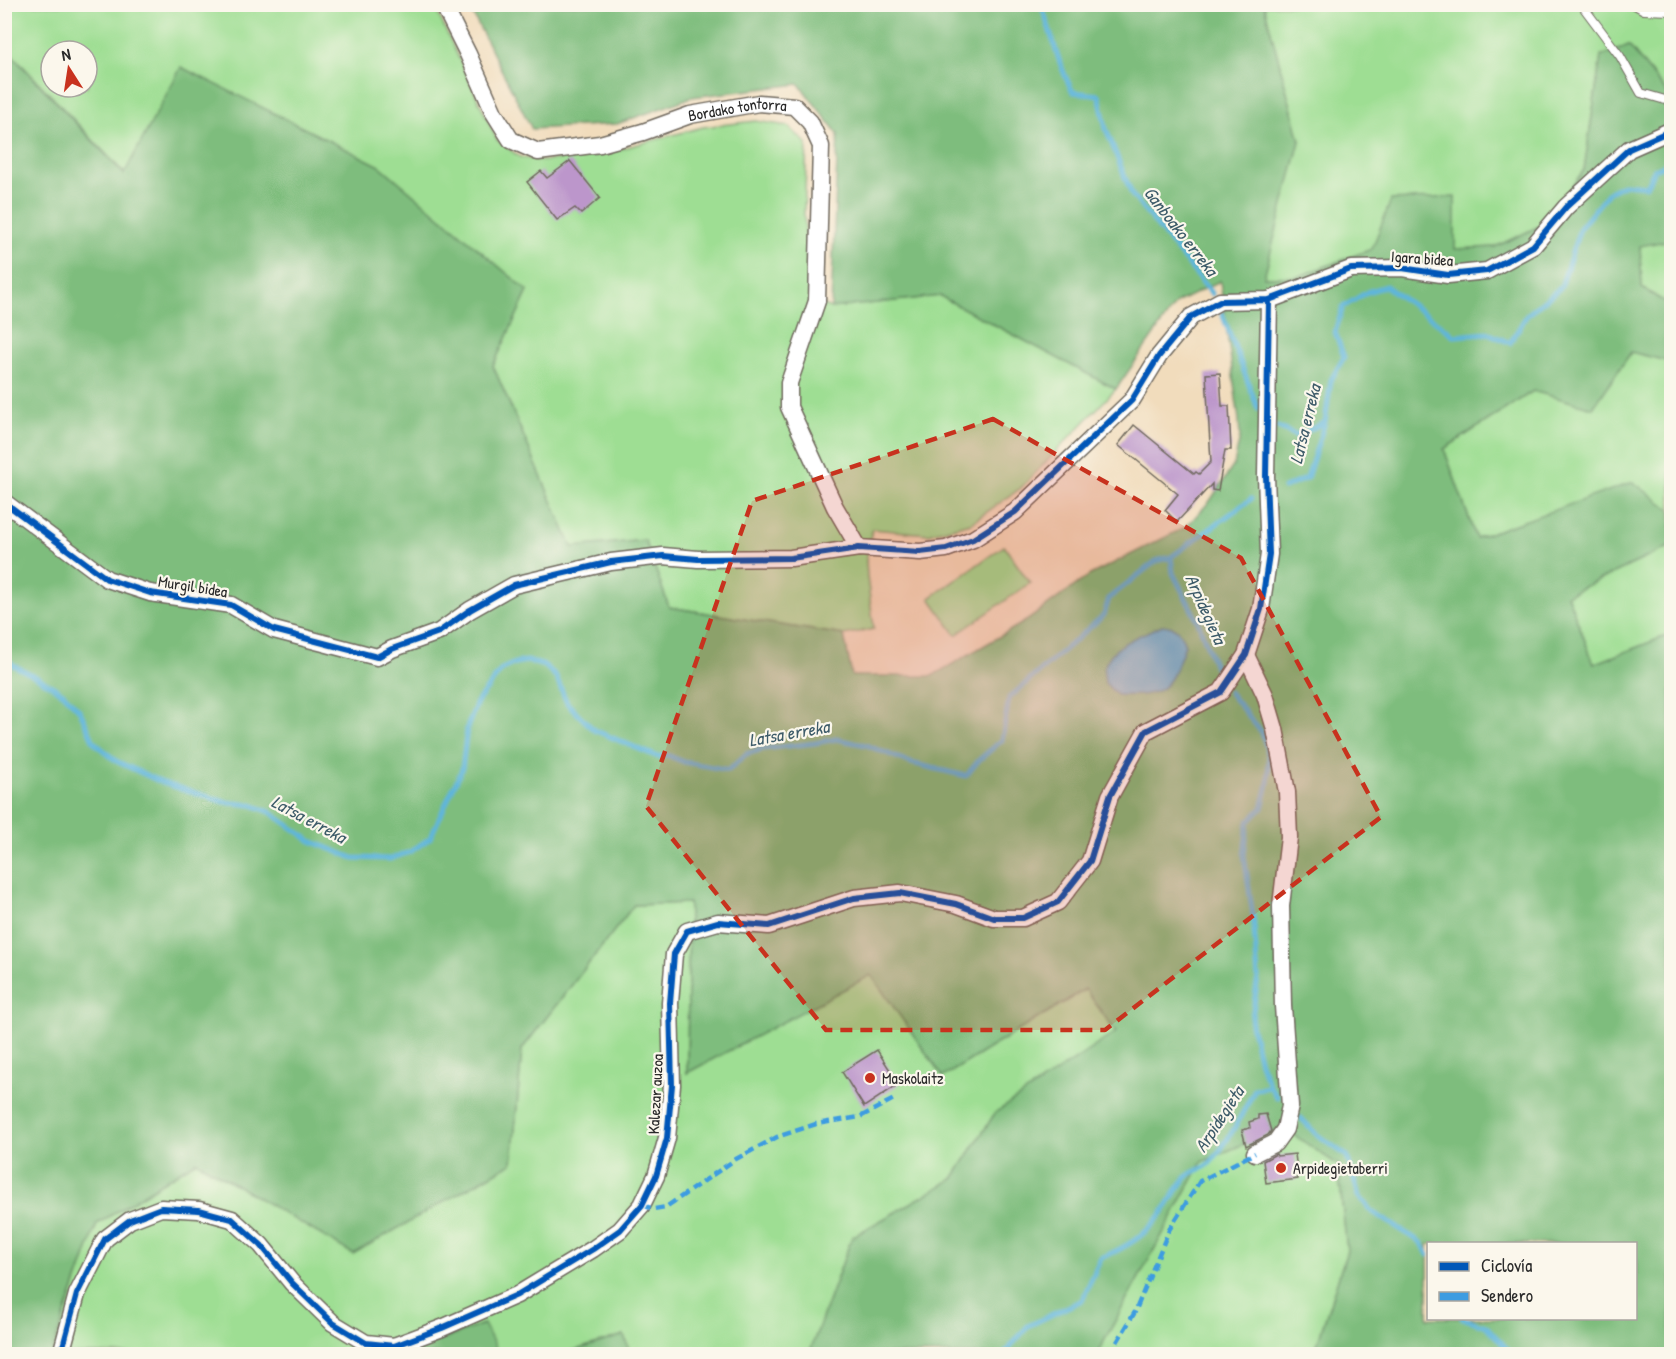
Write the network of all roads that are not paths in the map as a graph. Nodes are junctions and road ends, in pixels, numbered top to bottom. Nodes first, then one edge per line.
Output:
1 (443, 4) edge
2 (1581, 4) edge
3 (1633, 4) edge
4 (1671, 11) edge
5 (1671, 102) edge
6 (1671, 130) edge
7 (1269, 300) junction
8 (4, 502) edge
9 (859, 548) junction
10 (1246, 654) junction
11 (1255, 1153) dead end
12 (61, 1354) edge

1 - 9 street, Bordako tontorra
2 - 5 lane
3 - 4 lane
6 - 7 street, Igara bidea
7 - 9 street, Igara bidea
7 - 10 street, Kalezar auzoa
8 - 9 street, Murgil bidea
10 - 11 street
10 - 12 street, Kalezar auzoa

